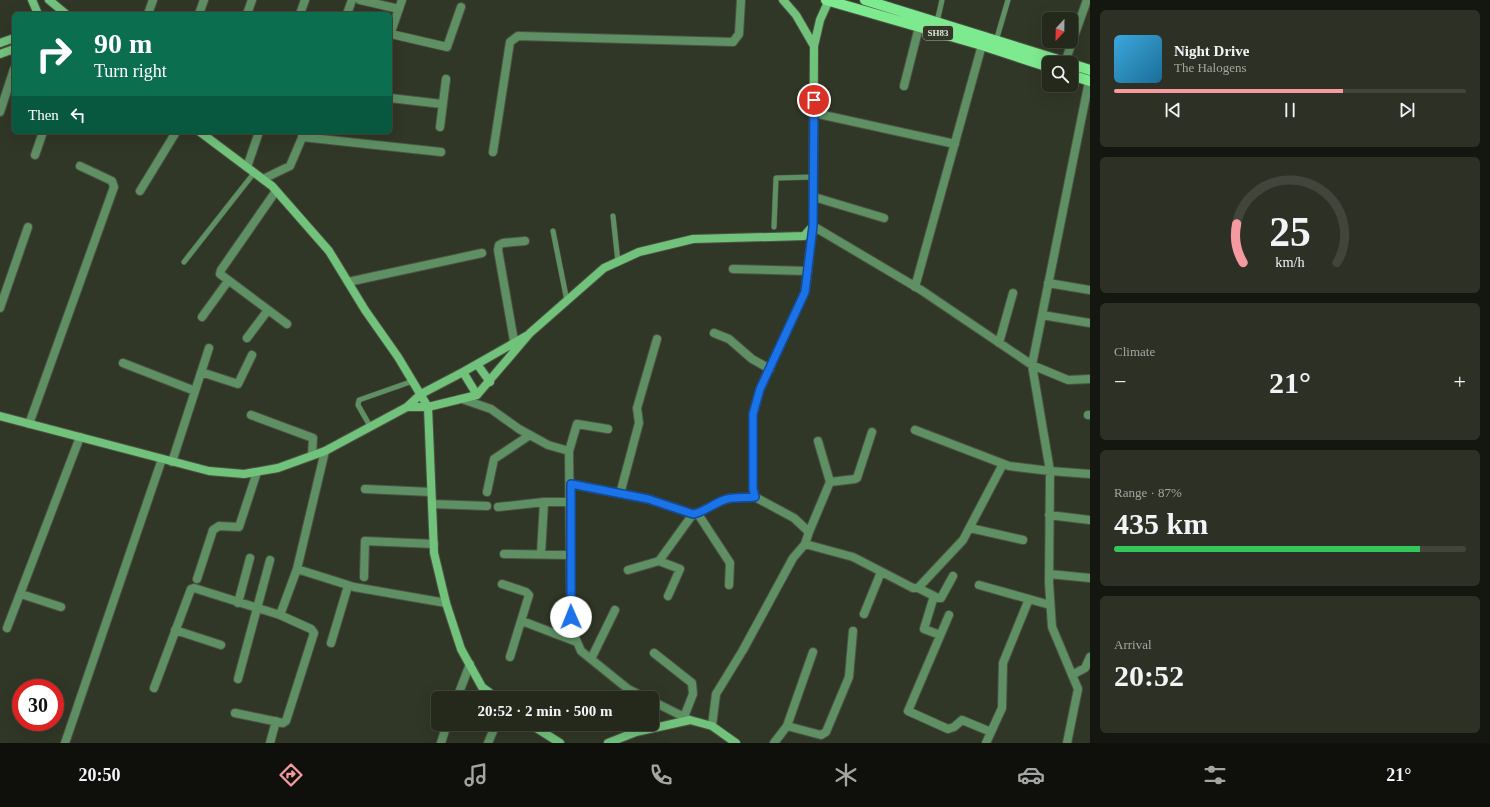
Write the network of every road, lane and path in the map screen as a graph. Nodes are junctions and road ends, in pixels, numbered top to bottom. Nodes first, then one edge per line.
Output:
1 (32, 0) edge
2 (49, 0) edge
3 (153, 0) edge
4 (204, 0) edge
5 (252, 0) edge
6 (305, 0) edge
7 (352, 0) edge
8 (360, 0) edge
9 (402, 0) edge
10 (741, 0) edge
11 (783, 0) edge
12 (828, 0) edge
13 (865, 0) edge
14 (942, 0) edge
15 (1008, 0) edge
16 (1087, 0) edge
17 (885, 3) edge
18 (461, 7) dead end
19 (399, 9) junction
20 (37, 12) edge
21 (64, 12) edge
22 (149, 12) edge
23 (200, 12) edge
24 (248, 12) edge
25 (301, 12) edge
26 (348, 12) edge
27 (937, 22) junction
28 (919, 27) junction
29 (392, 28) edge
30 (392, 34) edge
31 (12, 39) edge
32 (996, 40) junction
33 (0, 43) edge
34 (982, 45) junction
35 (814, 46) junction
36 (12, 50) edge
37 (0, 54) edge
38 (1046, 56) edge
39 (1070, 56) edge
40 (1042, 65) edge
41 (1078, 66) edge
42 (1090, 70) edge
43 (12, 75) edge
44 (1078, 77) edge
45 (446, 79) dead end
46 (1090, 81) edge
47 (904, 86) dead end
48 (392, 98) edge
49 (442, 104) junction
50 (0, 112) edge
51 (814, 113) junction
52 (440, 127) dead end
53 (42, 134) edge
54 (175, 134) edge
55 (205, 134) edge
56 (258, 134) edge
57 (303, 134) edge
58 (955, 144) junction
59 (441, 152) dead end
60 (493, 152) dead end
61 (35, 155) dead end
62 (80, 166) dead end
63 (247, 167) junction
64 (254, 173) junction
65 (814, 178) junction
66 (263, 179) junction
67 (276, 191) junction
68 (140, 192) dead end
69 (814, 197) junction
70 (613, 216) dead end
71 (884, 218) dead end
72 (813, 226) junction
73 (28, 227) dead end
74 (774, 227) dead end
75 (553, 231) dead end
76 (525, 241) dead end
77 (482, 253) dead end
78 (184, 262) dead end
79 (618, 262) junction
80 (733, 269) dead end
81 (808, 272) junction
82 (228, 281) junction
83 (348, 282) junction
84 (1048, 283) junction
85 (915, 287) junction
86 (1090, 290) edge
87 (1013, 292) dead end
88 (567, 301) junction
89 (0, 308) edge
90 (268, 310) junction
91 (1042, 315) junction
92 (202, 318) dead end
93 (1090, 323) edge
94 (287, 324) dead end
95 (530, 333) junction
96 (714, 333) dead end
97 (246, 338) dead end
98 (658, 339) dead end
99 (514, 341) junction
100 (998, 343) junction
101 (209, 348) dead end
102 (252, 355) dead end
103 (123, 362) dead end
104 (477, 364) junction
105 (1032, 365) junction
106 (770, 369) junction
107 (201, 372) junction
108 (463, 372) junction
109 (1090, 379) edge
110 (413, 381) junction
111 (490, 382) junction
112 (195, 391) junction
113 (421, 394) junction
114 (477, 395) junction
115 (462, 399) junction
116 (407, 407) junction
117 (428, 407) junction
118 (251, 415) dead end
119 (0, 416) edge
120 (29, 424) junction
121 (370, 426) junction
122 (608, 429) dead end
123 (915, 430) dead end
124 (872, 432) dead end
125 (530, 435) junction
126 (80, 437) junction
127 (818, 441) dead end
128 (325, 451) junction
129 (569, 451) junction
130 (312, 455) junction
131 (162, 459) junction
132 (172, 462) junction
133 (1003, 464) junction
134 (1050, 471) junction
135 (257, 472) junction
136 (1090, 474) edge
137 (830, 482) junction
138 (571, 484) junction
139 (365, 489) dead end
140 (431, 492) junction
141 (486, 492) dead end
142 (620, 494) junction
143 (755, 497) junction
144 (544, 502) junction
145 (571, 502) junction
146 (432, 504) junction
147 (487, 506) dead end
148 (498, 507) dead end
149 (696, 514) junction
150 (1049, 515) junction
151 (1090, 520) edge
152 (970, 528) junction
153 (810, 532) junction
154 (1022, 540) dead end
155 (434, 544) junction
156 (805, 544) junction
157 (504, 554) dead end
158 (541, 554) junction
159 (571, 555) junction
160 (250, 558) dead end
161 (270, 560) dead end
162 (659, 561) junction
163 (297, 569) junction
164 (628, 570) dead end
165 (880, 572) junction
166 (1049, 574) junction
167 (953, 576) dead end
168 (364, 577) dead end
169 (1090, 578) edge
170 (198, 579) dead end
171 (502, 584) dead end
172 (729, 585) dead end
173 (979, 585) dead end
174 (348, 586) junction
175 (918, 588) junction
176 (21, 594) junction
177 (668, 596) dead end
178 (934, 596) junction
179 (1029, 599) junction
180 (238, 603) junction
181 (446, 603) junction
182 (1050, 605) junction
183 (61, 607) dead end
184 (258, 609) junction
185 (616, 610) dead end
186 (864, 614) dead end
187 (280, 615) junction
188 (949, 615) dead end
189 (522, 621) junction
190 (8, 628) dead end
191 (175, 630) junction
192 (853, 631) dead end
193 (940, 635) junction
194 (577, 642) junction
195 (331, 643) dead end
196 (222, 645) dead end
197 (813, 652) dead end
198 (654, 653) dead end
199 (1090, 656) edge
200 (510, 657) dead end
201 (591, 659) junction
202 (470, 664) junction
203 (1072, 675) junction
204 (238, 679) dead end
205 (154, 688) dead end
206 (460, 691) edge
207 (487, 691) edge
208 (632, 691) edge
209 (659, 704) edge
210 (235, 713) dead end
211 (687, 718) junction
212 (276, 721) junction
213 (712, 726) junction
214 (787, 726) junction
215 (445, 731) edge
216 (493, 731) edge
217 (541, 731) edge
218 (991, 732) junction
219 (65, 743) edge
220 (270, 743) edge
221 (441, 743) edge
222 (488, 743) edge
223 (560, 743) edge
224 (608, 743) edge
225 (736, 743) edge
226 (774, 743) edge
227 (986, 743) edge
228 (1067, 743) edge

1 - 20 street
2 - 21 street
3 - 22 street
4 - 23 street
5 - 24 street
6 - 25 street
7 - 26 street
8 - 19 street
9 - 19 street
10 - 60 street
11 - 35 street
12 - 28 main road, SH83
12 - 35 street
13 - 17 main road, SH83
14 - 27 lane
15 - 32 lane
16 - 39 street
17 - 27 main road, SH83
18 - 30 street
19 - 29 street
27 - 32 main road, SH83
28 - 34 main road, SH83
28 - 47 street
31 - 33 street
32 - 38 main road, SH83
34 - 40 main road, SH83
34 - 58 street
35 - 51 street
36 - 37 street
41 - 42 main road, SH83
43 - 50 street
44 - 46 main road
45 - 49 street
46 - 84 street
48 - 49 street
49 - 52 street
51 - 58 street
51 - 65 street
53 - 61 street
54 - 68 street
55 - 63 street
56 - 63 street
57 - 59 street
57 - 66 street
58 - 85 street
62 - 120 street
63 - 64 street
64 - 66 street
64 - 78 lane
65 - 69 street
65 - 74 lane
66 - 67 street
67 - 82 street
67 - 83 street
69 - 71 street
69 - 72 street
70 - 79 lane
72 - 79 street
72 - 81 street
72 - 85 street
73 - 89 street
75 - 88 lane
76 - 99 street
77 - 83 street
79 - 88 street
80 - 81 street
81 - 106 street
82 - 90 street
82 - 92 street
83 - 110 street
84 - 86 street
84 - 91 street
85 - 100 street
87 - 100 street
88 - 95 street
90 - 94 street
90 - 97 street
91 - 93 street
91 - 105 street
95 - 99 street
95 - 111 street
96 - 106 street
98 - 142 street
99 - 104 street
100 - 105 street
101 - 107 street
102 - 107 street
103 - 112 street
104 - 108 street
104 - 111 street
105 - 109 street
105 - 134 street
106 - 143 street
107 - 112 street
108 - 113 street
108 - 114 street
110 - 113 street
110 - 121 lane
111 - 114 street
112 - 132 street
113 - 116 street
113 - 117 street
114 - 115 street
115 - 117 street
115 - 125 street
116 - 117 street
116 - 121 street
117 - 140 street
118 - 130 street
119 - 120 street
120 - 126 street
121 - 128 street
122 - 129 street
123 - 133 street
124 - 137 street
125 - 129 street
125 - 141 street
126 - 131 street
126 - 176 street
127 - 137 street
128 - 130 street
128 - 163 street
129 - 138 street
130 - 135 street
131 - 132 street
131 - 219 street
132 - 135 street
133 - 134 street
133 - 152 street
134 - 136 street
134 - 150 street
135 - 170 street
137 - 153 street
138 - 142 street
138 - 145 street
139 - 140 street
140 - 146 street
142 - 149 street
143 - 149 street
143 - 153 street
144 - 145 street
144 - 148 street
144 - 158 street
145 - 159 street
146 - 147 street
146 - 155 street
149 - 162 street
149 - 172 street
150 - 151 street
150 - 166 street
152 - 154 street
152 - 175 street
153 - 156 street
155 - 168 street
155 - 181 street
156 - 165 street
156 - 213 street
157 - 158 street
158 - 159 street
159 - 194 street
160 - 180 street
161 - 184 street
162 - 164 street
162 - 177 street
163 - 174 street
163 - 187 street
165 - 175 street
165 - 186 street
166 - 169 street
166 - 182 street
167 - 178 street
171 - 189 street
173 - 179 street
174 - 181 street
174 - 195 street
175 - 178 street
176 - 183 street
176 - 190 street
178 - 193 street
179 - 182 street
179 - 218 street
180 - 184 street
180 - 191 street
181 - 202 street
182 - 203 street
184 - 187 street
184 - 204 street
185 - 201 street
187 - 212 street
188 - 193 street
189 - 194 street
189 - 200 street
191 - 196 street
191 - 205 street
192 - 214 street
193 - 218 street
194 - 201 street
197 - 214 street
198 - 211 street
199 - 203 street
201 - 208 street
202 - 206 street
202 - 207 street
203 - 228 street
209 - 211 street
210 - 212 street
211 - 213 street
211 - 224 street
212 - 220 street
213 - 225 street
214 - 226 street
215 - 221 street
216 - 222 street
217 - 223 street
218 - 227 street

